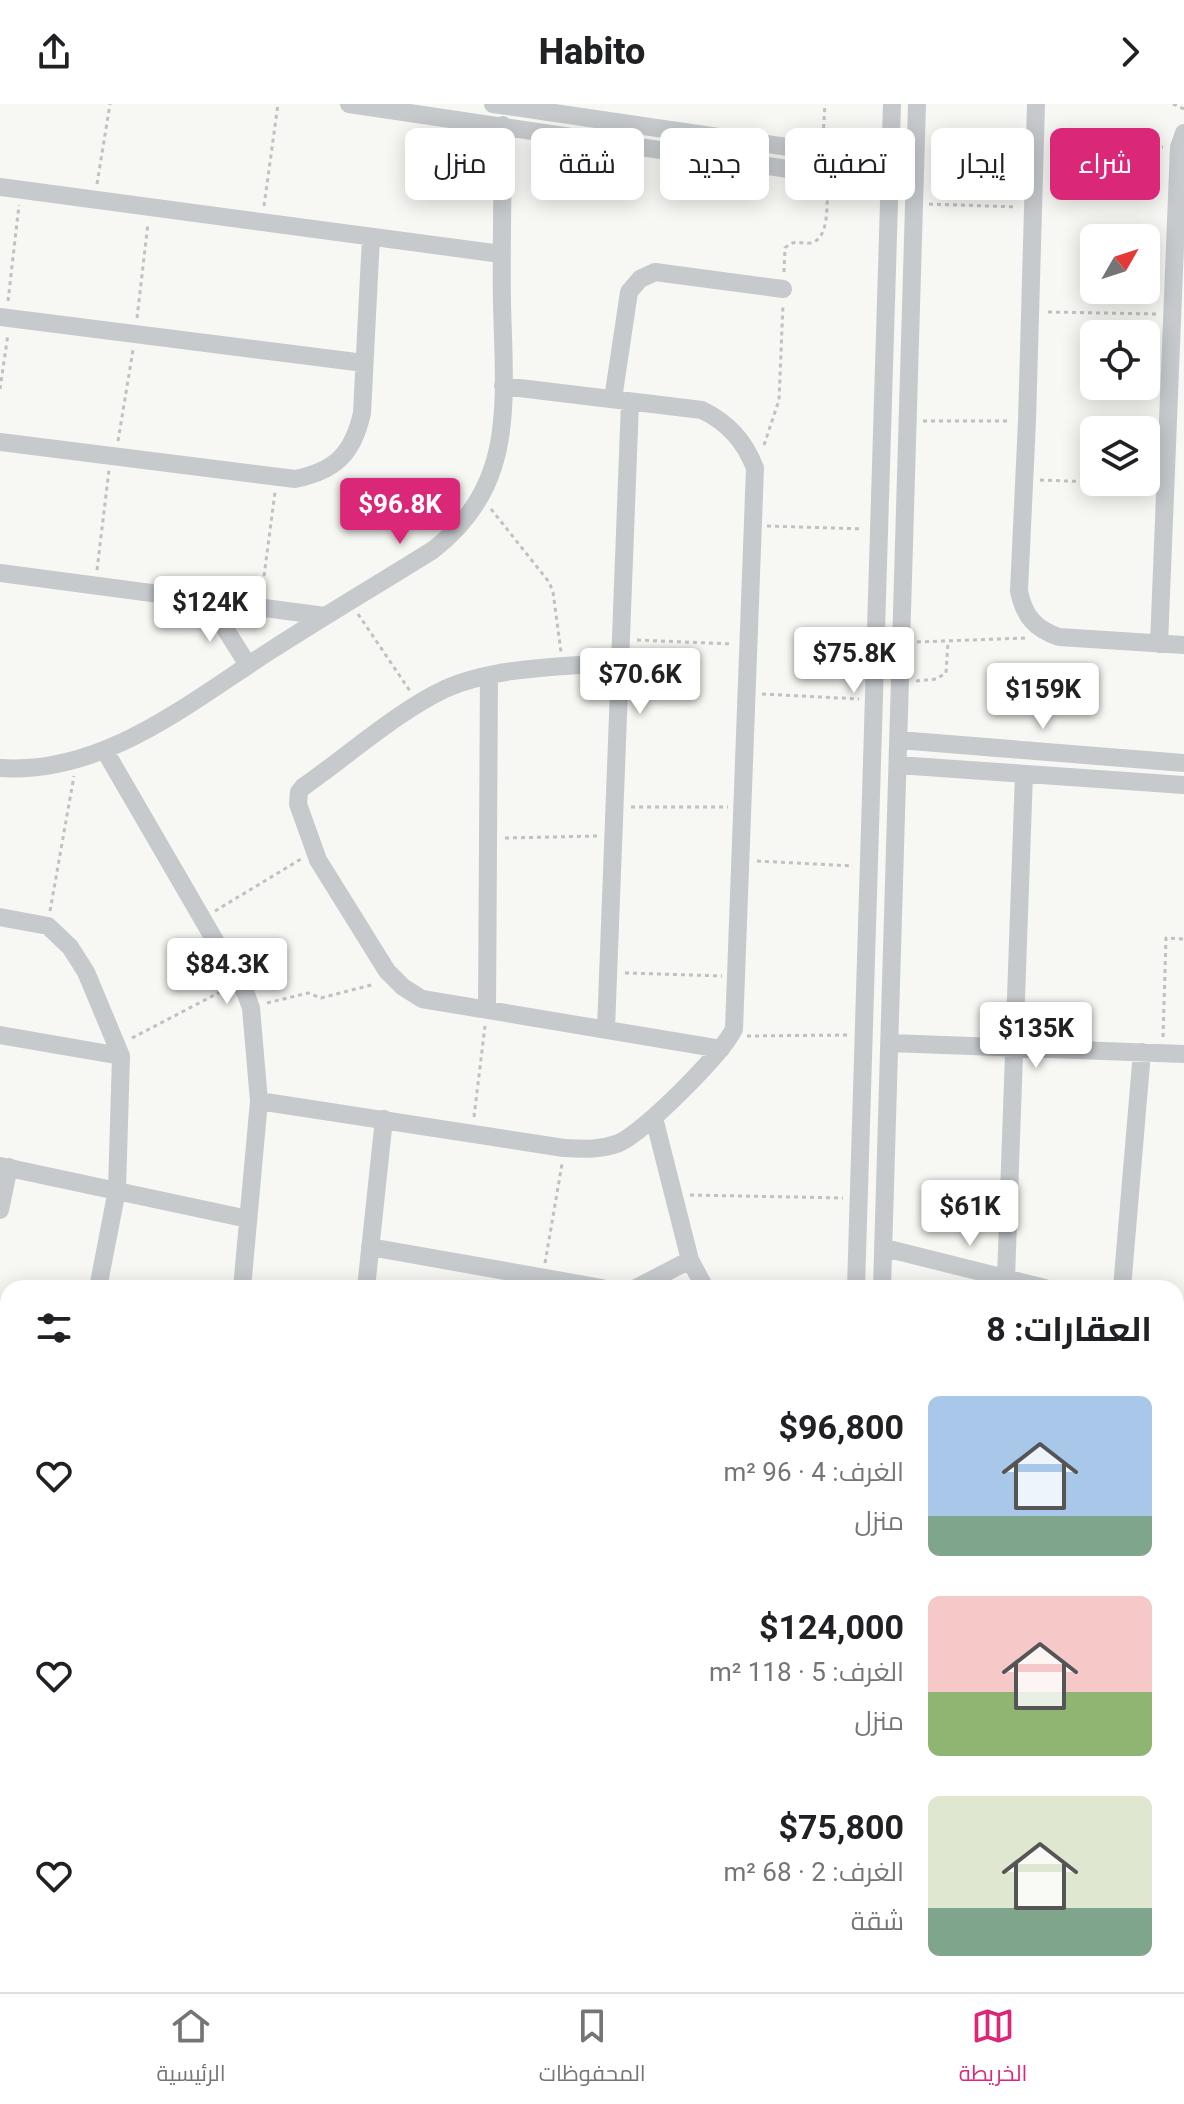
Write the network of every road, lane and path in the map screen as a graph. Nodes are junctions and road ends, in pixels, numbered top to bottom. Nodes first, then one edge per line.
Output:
1 (110, 104) edge
2 (278, 104) edge
3 (349, 104) edge
4 (493, 104) edge
5 (825, 104) edge
6 (892, 104) edge
7 (917, 104) edge
8 (1036, 104) edge
9 (1173, 104) edge
10 (400, 107) edge
11 (1184, 109) edge
12 (503, 125) junction
13 (827, 128) edge
14 (892, 128) edge
15 (1181, 140) edge
16 (1035, 145) junction
17 (785, 147) edge
18 (785, 168) edge
19 (0, 187) edge
20 (21, 190) junction
21 (94, 199) junction
22 (828, 200) edge
23 (890, 200) edge
24 (914, 203) junction
25 (150, 207) junction
26 (1033, 208) junction
27 (261, 222) junction
28 (371, 237) junction
29 (501, 254) junction
30 (783, 289) junction
31 (887, 292) junction
32 (911, 295) junction
33 (1030, 311) junction
34 (1172, 314) junction
35 (5, 318) edge
36 (135, 334) junction
37 (364, 363) junction
38 (503, 386) junction
39 (0, 389) edge
40 (622, 400) junction
41 (908, 421) junction
42 (1027, 421) junction
43 (0, 442) edge
44 (113, 456) junction
45 (755, 468) junction
46 (277, 477) junction
47 (1024, 479) junction
48 (1166, 485) junction
49 (481, 496) junction
50 (753, 525) junction
51 (879, 529) junction
52 (0, 573) edge
53 (95, 586) junction
54 (207, 600) junction
55 (350, 601) junction
56 (260, 607) junction
57 (325, 616) junction
58 (877, 625) junction
59 (1043, 632) junction
60 (902, 634) junction
61 (622, 639) junction
62 (948, 641) junction
63 (749, 644) junction
64 (1159, 644) junction
65 (1184, 645) edge
66 (621, 662) junction
67 (248, 665) junction
68 (563, 668) junction
69 (489, 675) junction
70 (900, 682) junction
71 (747, 694) junction
72 (875, 699) junction
73 (418, 704) junction
74 (899, 740) junction
75 (105, 751) junction
76 (76, 761) junction
77 (1184, 763) edge
78 (898, 765) junction
79 (0, 768) edge
80 (1024, 774) junction
81 (1184, 785) edge
82 (615, 807) junction
83 (743, 807) junction
84 (614, 836) junction
85 (488, 839) junction
86 (315, 851) junction
87 (741, 860) junction
88 (868, 872) junction
89 (895, 878) junction
90 (0, 917) edge
91 (201, 919) junction
92 (48, 926) junction
93 (1184, 939) edge
94 (608, 972) junction
95 (737, 976) junction
96 (395, 980) junction
97 (238, 982) junction
98 (251, 1008) junction
99 (487, 1010) junction
100 (606, 1029) junction
101 (0, 1035) edge
102 (863, 1035) junction
103 (726, 1043) junction
104 (890, 1043) junction
105 (1014, 1048) junction
106 (118, 1051) junction
107 (1142, 1052) junction
108 (1163, 1053) junction
109 (1184, 1054) edge
110 (259, 1101) junction
111 (654, 1118) junction
112 (384, 1119) junction
113 (472, 1133) junction
114 (564, 1148) junction
115 (5, 1167) edge
116 (117, 1190) junction
117 (673, 1195) junction
118 (858, 1198) junction
119 (0, 1210) edge
120 (248, 1219) junction
121 (370, 1247) junction
122 (885, 1248) junction
123 (690, 1260) junction
124 (543, 1277) junction
125 (1006, 1278) junction
126 (100, 1280) edge
127 (243, 1280) edge
128 (367, 1280) edge
129 (559, 1280) edge
130 (651, 1280) edge
131 (701, 1280) edge
132 (856, 1280) edge
133 (883, 1280) edge
134 (1014, 1280) edge
135 (1123, 1280) edge

1 - 21 path
2 - 27 path
3 - 10 street
4 - 17 street
5 - 13 path
6 - 14 street
7 - 24 street
8 - 16 street
9 - 11 path
10 - 12 street
12 - 18 street
12 - 29 street
15 - 16 path
15 - 34 street
16 - 26 street
19 - 20 street
20 - 21 street
20 - 35 path
21 - 25 street
22 - 30 path
23 - 31 street
24 - 26 path
24 - 32 street
25 - 27 street
25 - 36 path
26 - 33 street
27 - 28 street
28 - 29 street
28 - 37 street
29 - 38 street
30 - 40 street
30 - 45 path
31 - 32 street
31 - 51 street
32 - 41 street
33 - 34 path
33 - 42 street
34 - 48 street
35 - 36 street
35 - 39 path
36 - 37 street
36 - 44 path
37 - 46 street
38 - 40 street
38 - 49 street
40 - 45 street
40 - 61 street
41 - 42 path
41 - 60 street
42 - 47 street
43 - 44 street
44 - 46 street
44 - 53 path
45 - 50 street
46 - 56 path
47 - 48 path
47 - 59 street
48 - 64 street
49 - 55 street
49 - 68 path
50 - 51 path
50 - 63 street
51 - 58 street
52 - 53 street
53 - 54 street
54 - 56 street
54 - 67 street
55 - 57 street
55 - 73 path
56 - 57 street
57 - 67 street
58 - 60 street
58 - 72 street
59 - 62 path
59 - 64 street
60 - 62 path
60 - 70 street
61 - 63 path
61 - 66 street
62 - 70 path
63 - 71 street
64 - 65 street
66 - 68 street
66 - 82 street
67 - 75 street
68 - 69 street
69 - 73 street
69 - 85 street
70 - 74 street
71 - 72 path
71 - 83 street
72 - 88 street
73 - 86 street
74 - 77 street
74 - 78 street
75 - 76 street
75 - 91 street
76 - 79 street
76 - 92 path
78 - 80 street
78 - 89 street
80 - 81 street
80 - 105 street
82 - 83 path
82 - 84 street
83 - 87 street
84 - 85 path
84 - 94 street
85 - 99 street
86 - 91 path
86 - 96 street
87 - 88 path
87 - 95 street
88 - 89 street
88 - 102 street
89 - 104 street
90 - 92 street
91 - 97 street
92 - 106 street
93 - 108 path
94 - 95 path
94 - 100 street
95 - 103 street
96 - 98 path
96 - 99 street
97 - 98 street
97 - 106 path
98 - 110 street
99 - 100 street
99 - 113 path
100 - 103 street
101 - 106 street
102 - 103 path
102 - 118 street
103 - 111 street
104 - 105 street
104 - 122 street
105 - 107 street
105 - 125 street
106 - 116 street
107 - 108 street
107 - 135 street
108 - 109 street
110 - 112 street
110 - 120 street
111 - 114 street
111 - 117 street
112 - 113 street
112 - 121 street
113 - 114 street
114 - 124 path
115 - 116 street
115 - 119 street
116 - 120 street
116 - 126 street
117 - 118 path
117 - 123 street
118 - 132 street
120 - 127 street
121 - 124 street
121 - 128 street
122 - 125 street
122 - 133 street
123 - 130 street
123 - 131 street
124 - 129 street
125 - 134 street

